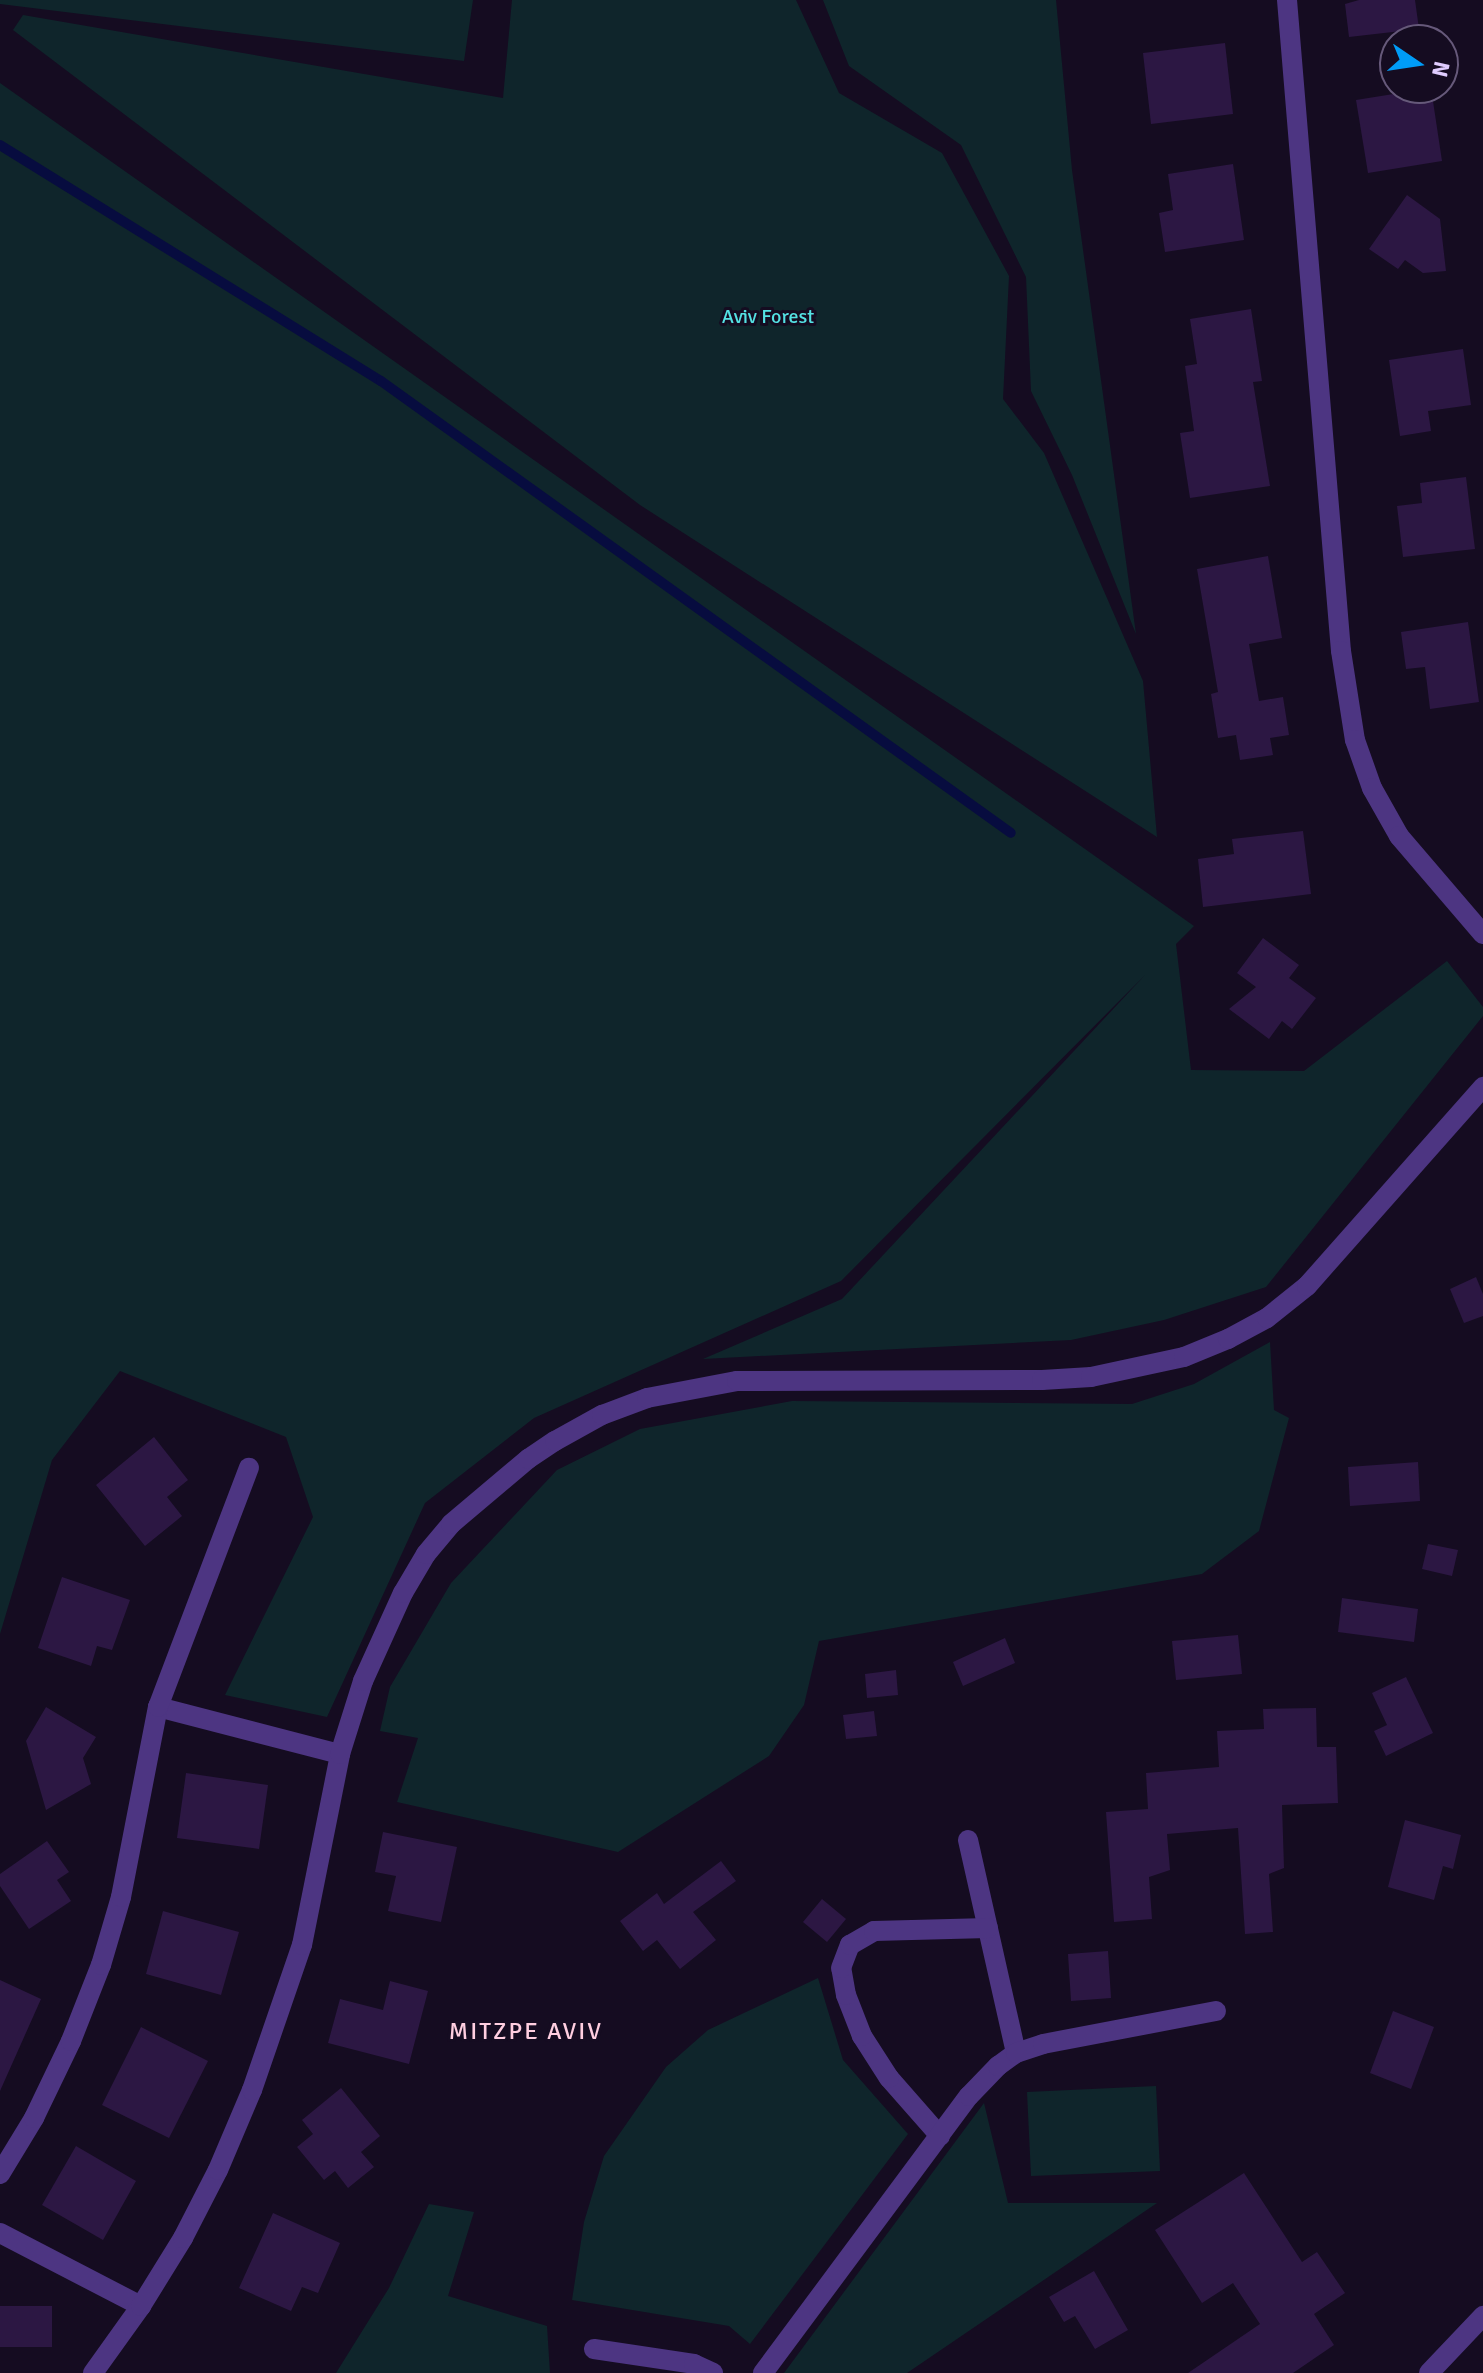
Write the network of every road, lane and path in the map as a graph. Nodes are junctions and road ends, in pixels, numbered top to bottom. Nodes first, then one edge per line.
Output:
1 (1287, 0) edge
2 (1483, 934) edge
3 (1483, 1087) edge
4 (249, 1468) dead end
5 (158, 1707) junction
6 (340, 1754) junction
7 (968, 1840) dead end
8 (988, 1928) junction
9 (1216, 2011) dead end
10 (1016, 2053) junction
11 (940, 2136) junction
12 (0, 2174) edge
13 (0, 2233) edge
14 (141, 2306) junction
15 (1483, 2316) edge
16 (594, 2349) dead end
17 (93, 2373) edge
18 (713, 2373) edge
19 (763, 2373) edge
20 (1429, 2373) edge

1 - 2 street
3 - 6 street
4 - 5 street
5 - 6 street
5 - 12 street
6 - 14 street
7 - 8 street
8 - 10 street
8 - 11 street
9 - 10 street
10 - 11 street
11 - 19 street
13 - 14 street
14 - 17 street
15 - 20 street
16 - 18 street

